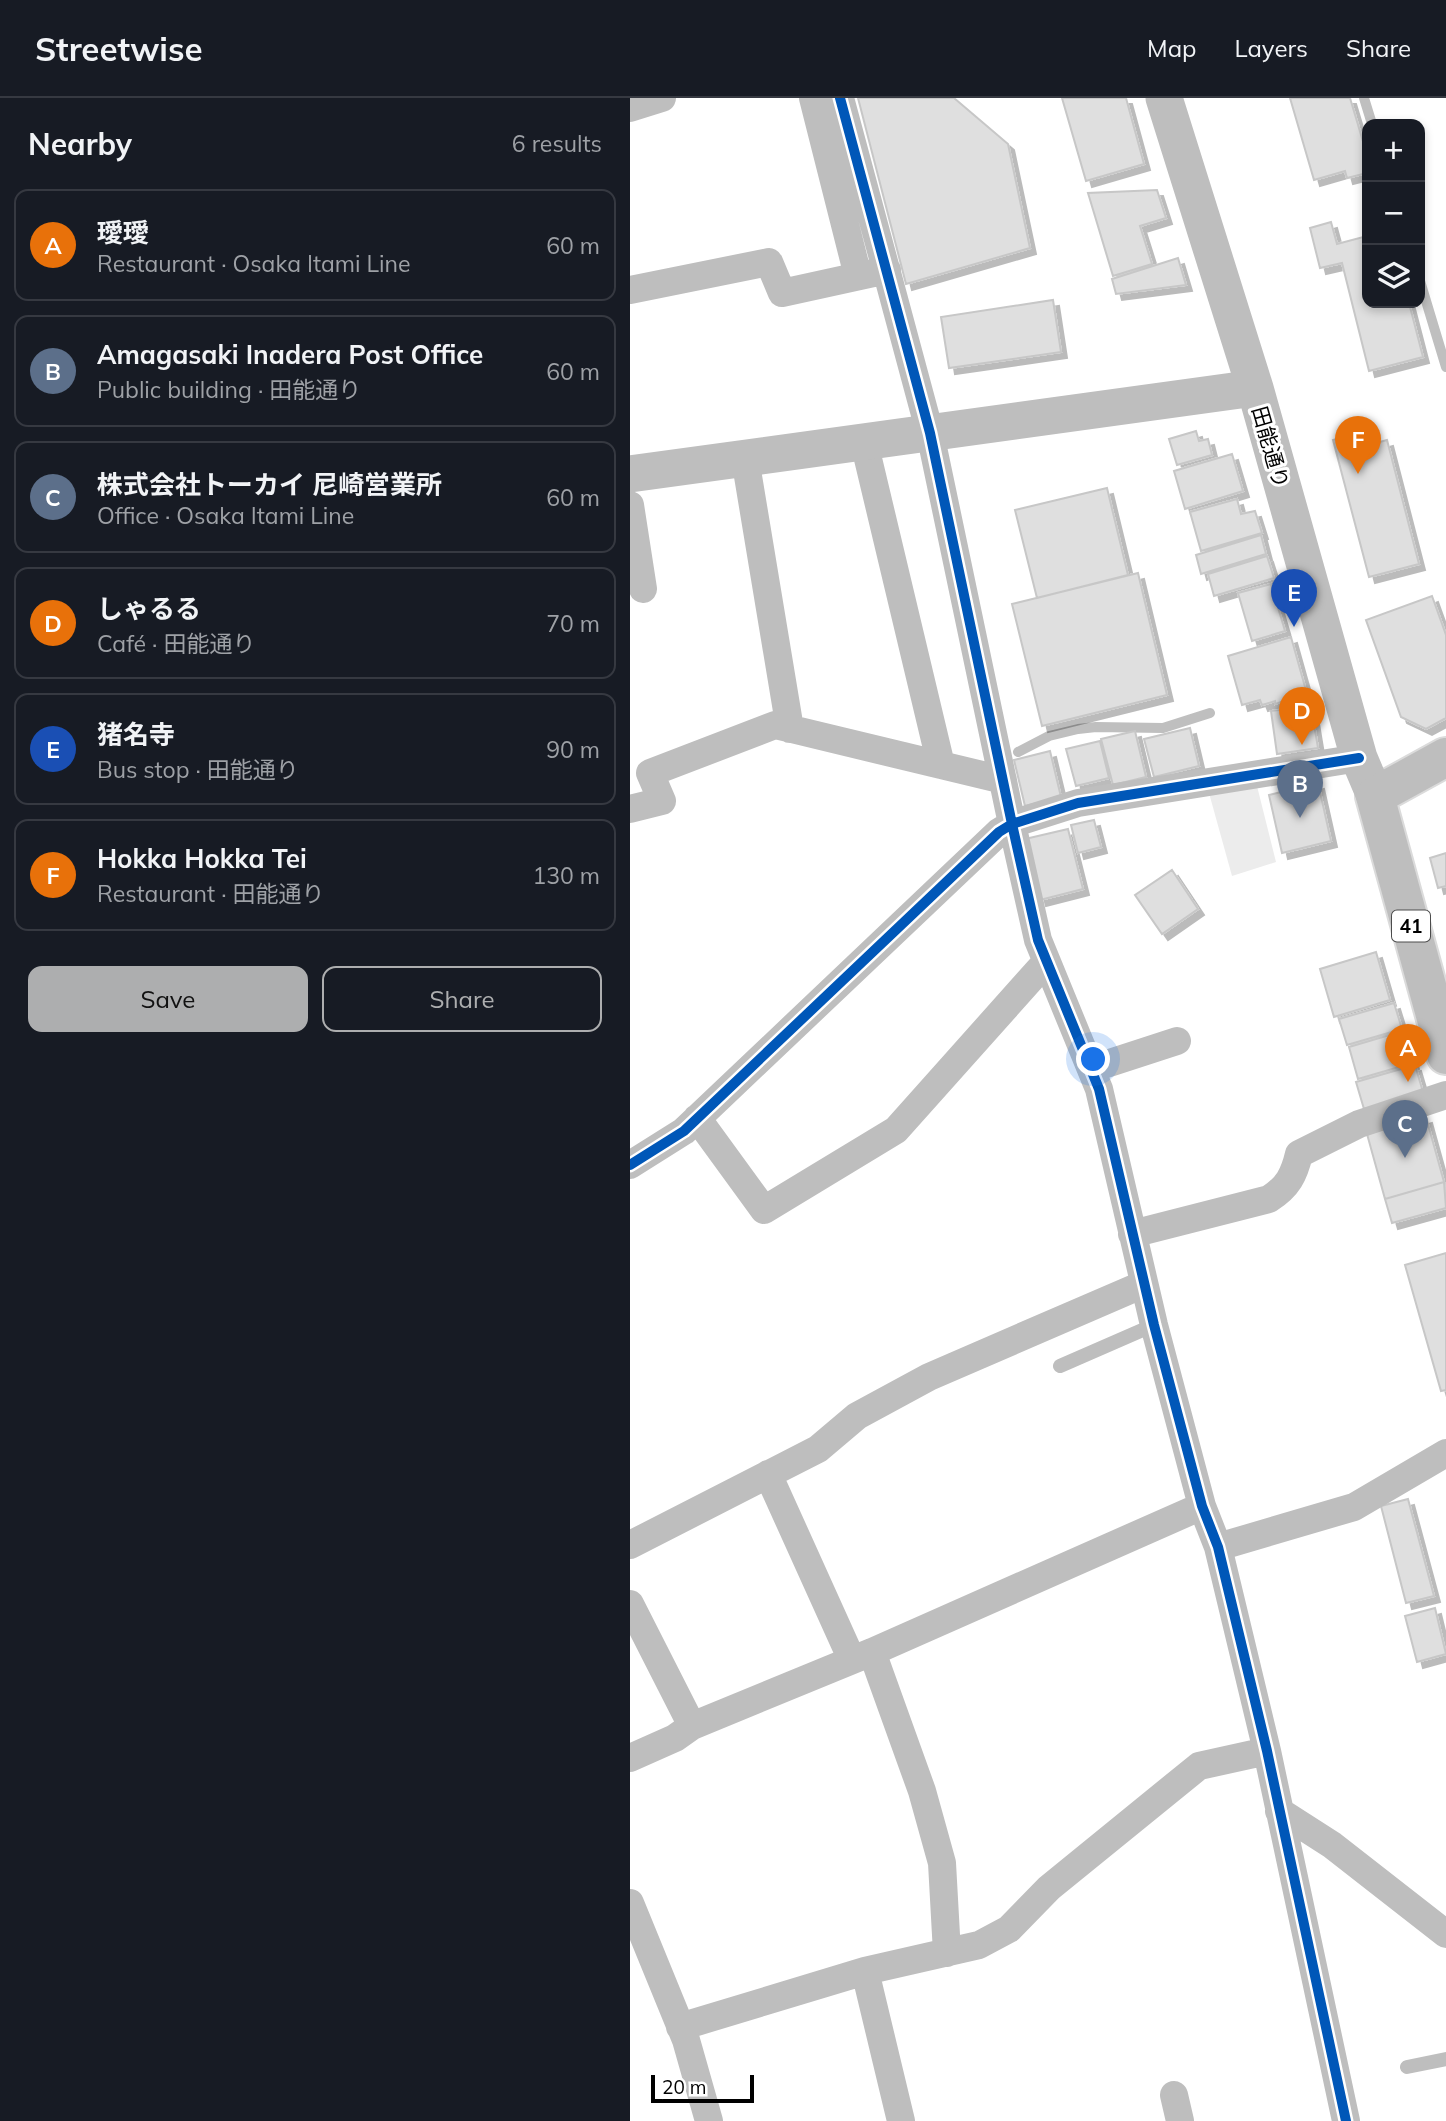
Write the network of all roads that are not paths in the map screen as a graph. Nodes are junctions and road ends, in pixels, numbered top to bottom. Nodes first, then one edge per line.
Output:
1 (662, 98) edge
2 (813, 98) edge
3 (840, 98) edge
4 (1164, 98) edge
5 (630, 108) edge
6 (887, 270) junction
7 (858, 276) junction
8 (630, 289) edge
9 (1255, 388) junction
10 (930, 433) junction
11 (864, 442) junction
12 (745, 458) junction
13 (630, 474) edge
14 (630, 505) edge
15 (643, 589) dead end
16 (790, 729) junction
17 (1446, 757) edge
18 (1359, 758) junction
19 (941, 765) junction
20 (1003, 780) junction
21 (1375, 796) junction
22 (630, 809) edge
23 (1012, 824) junction
24 (1046, 962) junction
25 (1177, 1041) dead end
26 (1446, 1055) edge
27 (1091, 1069) junction
28 (1446, 1095) edge
29 (697, 1118) junction
30 (630, 1165) edge
31 (1132, 1234) junction
32 (1144, 1284) junction
33 (1154, 1325) junction
34 (1060, 1366) dead end
35 (1446, 1453) edge
36 (768, 1474) junction
37 (1202, 1506) junction
38 (630, 1545) edge
39 (1219, 1547) junction
40 (630, 1604) edge
41 (862, 1656) junction
42 (692, 1726) junction
43 (1267, 1751) junction
44 (630, 1758) edge
45 (1279, 1811) junction
46 (630, 1903) edge
47 (1446, 1934) edge
48 (947, 1953) junction
49 (865, 1971) junction
50 (680, 2027) junction
51 (1446, 2059) edge
52 (1407, 2067) dead end
53 (709, 2121) edge
54 (901, 2121) edge
55 (1346, 2121) edge

1 - 5 street
2 - 7 street
3 - 6 street
4 - 9 street, 田能通り
6 - 7 street
6 - 10 street
7 - 8 street
9 - 10 street
9 - 18 street, 田能通り
10 - 11 street
10 - 20 street
11 - 12 street
11 - 19 street
12 - 13 street
12 - 16 street
14 - 15 street
16 - 19 street
16 - 22 street
17 - 21 main road
18 - 21 street, 田能通り
18 - 23 street
19 - 20 street
20 - 23 street
21 - 26 main road, 41
23 - 24 street
23 - 29 street
24 - 27 street
24 - 29 street
25 - 27 street
27 - 31 street
28 - 31 street
29 - 30 street
31 - 32 street
32 - 33 street
32 - 36 street
33 - 34 lane
33 - 37 street
35 - 39 street
36 - 38 street
36 - 41 street
37 - 39 street
37 - 41 street
39 - 43 street
40 - 42 street
41 - 42 street
41 - 48 street
42 - 44 street
43 - 45 street
43 - 48 street
45 - 47 street
45 - 55 street
46 - 50 street
48 - 49 street
49 - 50 street
49 - 54 street
50 - 53 street
51 - 52 lane

